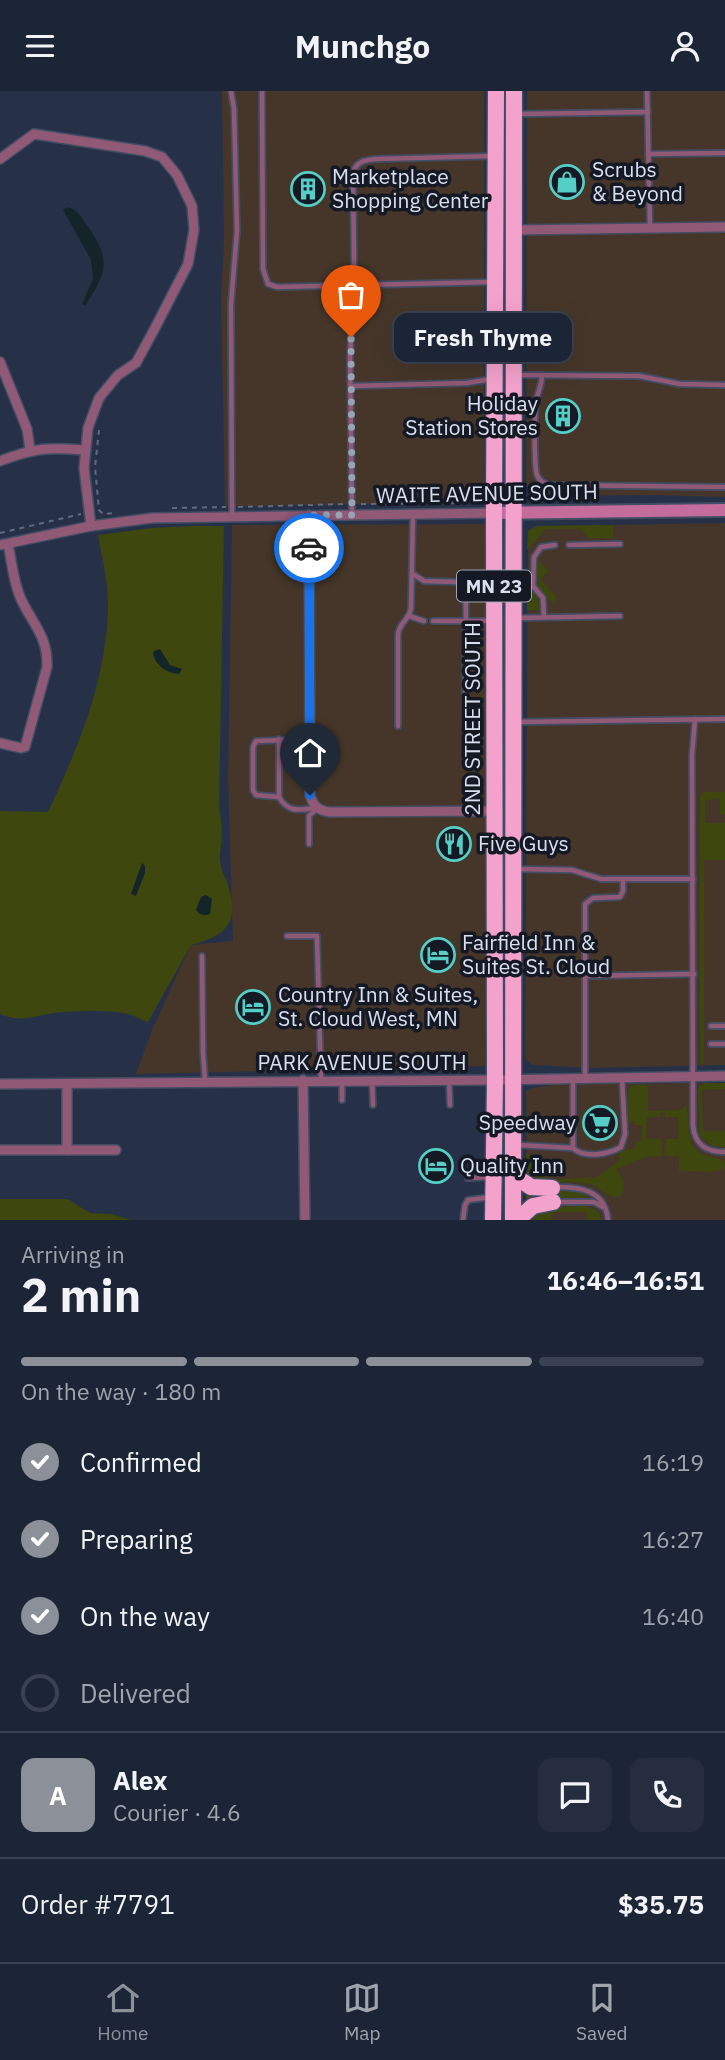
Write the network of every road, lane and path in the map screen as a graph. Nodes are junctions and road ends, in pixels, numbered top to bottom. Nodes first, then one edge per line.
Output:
1 (231, 91) edge
2 (262, 91) edge
3 (496, 91) edge
4 (514, 91) edge
5 (647, 91) edge
6 (648, 112) junction
7 (514, 114) junction
8 (725, 152) edge
9 (649, 154) junction
10 (496, 156) junction
11 (0, 159) edge
12 (725, 227) edge
13 (650, 228) junction
14 (513, 230) junction
15 (495, 282) junction
16 (353, 284) junction
17 (0, 362) edge
18 (513, 375) junction
19 (542, 376) junction
20 (495, 377) junction
21 (725, 385) edge
22 (351, 386) junction
23 (99, 430) dead end
24 (30, 449) junction
25 (85, 450) junction
26 (0, 461) edge
27 (725, 487) edge
28 (484, 490) dead end
29 (168, 508) dead end
30 (352, 509) junction
31 (725, 510) edge
32 (232, 511) junction
33 (124, 512) dead end
34 (89, 513) junction
35 (494, 513) junction
36 (513, 513) junction
37 (413, 514) junction
38 (309, 515) junction
39 (91, 526) junction
40 (0, 533) edge
41 (4, 544) edge
42 (620, 544) dead end
43 (555, 545) dead end
44 (569, 545) dead end
45 (412, 571) junction
46 (409, 616) junction
47 (620, 616) dead end
48 (544, 617) junction
49 (513, 618) junction
50 (424, 621) dead end
51 (433, 621) dead end
52 (467, 621) junction
53 (494, 621) junction
54 (695, 719) junction
55 (725, 719) edge
56 (513, 722) junction
57 (398, 726) dead end
58 (465, 726) dead end
59 (279, 739) junction
60 (310, 739) junction
61 (0, 743) edge
62 (279, 797) junction
63 (317, 808) junction
64 (495, 811) junction
65 (309, 844) dead end
66 (512, 869) junction
67 (623, 879) junction
68 (693, 879) junction
69 (288, 936) dead end
70 (202, 956) dead end
71 (694, 974) junction
72 (585, 976) junction
73 (711, 1026) dead end
74 (725, 1026) edge
75 (711, 1044) dead end
76 (725, 1044) edge
77 (692, 1076) junction
78 (725, 1076) edge
79 (622, 1077) junction
80 (585, 1078) junction
81 (573, 1079) junction
82 (303, 1080) junction
83 (321, 1080) junction
84 (342, 1080) junction
85 (372, 1080) junction
86 (449, 1080) junction
87 (495, 1080) junction
88 (513, 1080) junction
89 (205, 1082) junction
90 (0, 1084) edge
91 (67, 1084) junction
92 (342, 1100) dead end
93 (373, 1105) dead end
94 (450, 1105) dead end
95 (513, 1144) junction
96 (573, 1148) junction
97 (0, 1150) edge
98 (67, 1150) junction
99 (116, 1150) dead end
100 (725, 1152) edge
101 (513, 1175) junction
102 (493, 1177) junction
103 (468, 1178) dead end
104 (552, 1195) junction
105 (493, 1196) junction
106 (606, 1210) junction
107 (305, 1220) edge
108 (463, 1220) edge
109 (493, 1220) edge
110 (515, 1220) edge
111 (608, 1220) edge

1 - 32 lane
2 - 16 lane
3 - 10 highway, 2ND STREET SOUTH / MN 23
4 - 7 highway, 2ND STREET SOUTH / MN 23
5 - 6 lane
6 - 7 lane
6 - 9 lane
7 - 14 highway, 2ND STREET SOUTH / MN 23
8 - 9 lane
9 - 13 lane
10 - 15 highway, 2ND STREET SOUTH / MN 23
10 - 16 lane
11 - 25 street
12 - 13 street
13 - 14 street
14 - 18 highway, 2ND STREET SOUTH / MN 23
15 - 16 lane
15 - 20 highway, 2ND STREET SOUTH / MN 23
16 - 22 lane
17 - 24 street
18 - 19 lane
18 - 36 highway, 2ND STREET SOUTH / MN 23
19 - 21 lane
19 - 27 lane
20 - 22 lane
20 - 35 highway, 2ND STREET SOUTH / MN 23
22 - 30 lane
23 - 33 path
24 - 25 street
24 - 26 street
25 - 34 street
28 - 30 path
29 - 32 path
30 - 32 path
30 - 37 street, WAITE AVENUE SOUTH
30 - 38 street, WAITE AVENUE SOUTH
31 - 36 street, WAITE AVENUE SOUTH
32 - 38 street, WAITE AVENUE SOUTH
32 - 39 street, WAITE AVENUE SOUTH
34 - 39 street
34 - 40 path
35 - 36 street, WAITE AVENUE SOUTH
35 - 37 street, WAITE AVENUE SOUTH
35 - 53 highway, 2ND STREET SOUTH / MN 23
36 - 49 highway, 2ND STREET SOUTH / MN 23
37 - 45 lane
38 - 60 street
39 - 41 street, WAITE AVENUE SOUTH
41 - 61 street
42 - 44 lane
43 - 48 lane
45 - 46 lane
45 - 52 lane
46 - 50 lane
46 - 57 lane
47 - 48 lane
48 - 49 lane
49 - 56 highway, 2ND STREET SOUTH / MN 23
51 - 52 lane
52 - 53 lane
52 - 58 lane
53 - 64 highway, 2ND STREET SOUTH / MN 23
54 - 55 lane
54 - 56 lane
54 - 68 lane
56 - 66 highway, 2ND STREET SOUTH / MN 23
59 - 60 lane
59 - 62 lane
59 - 62 lane
60 - 63 street
62 - 63 lane
63 - 64 street
63 - 65 lane
64 - 87 highway, 2ND STREET SOUTH / MN 23
66 - 67 lane
66 - 88 highway, 2ND STREET SOUTH / MN 23
67 - 68 lane
67 - 72 lane
68 - 71 lane
69 - 83 lane
70 - 89 lane
71 - 72 lane
71 - 77 lane
72 - 80 lane
73 - 74 lane
75 - 76 lane
77 - 78 street, PARK AVENUE SOUTH
77 - 79 street, PARK AVENUE SOUTH
77 - 100 lane
79 - 80 street, PARK AVENUE SOUTH
79 - 96 lane
80 - 81 street, PARK AVENUE SOUTH
81 - 88 street, PARK AVENUE SOUTH
81 - 96 lane
82 - 83 street, PARK AVENUE SOUTH
82 - 89 street, PARK AVENUE SOUTH
82 - 107 street
83 - 84 street, PARK AVENUE SOUTH
84 - 85 street, PARK AVENUE SOUTH
84 - 92 lane
85 - 86 street, PARK AVENUE SOUTH
85 - 93 lane
86 - 87 street, PARK AVENUE SOUTH
86 - 94 lane
87 - 88 street, PARK AVENUE SOUTH
87 - 102 highway, 2ND STREET SOUTH / MN 23
88 - 95 highway, 2ND STREET SOUTH / MN 23
89 - 91 street, PARK AVENUE SOUTH
90 - 91 street, PARK AVENUE SOUTH
91 - 98 street
95 - 96 lane
95 - 101 highway, 2ND STREET SOUTH / MN 23
97 - 98 street
98 - 99 street
101 - 104 highway
101 - 110 highway, 2ND STREET SOUTH / MN 23
102 - 103 lane
102 - 105 highway, 2ND STREET SOUTH / MN 23
104 - 106 lane
104 - 106 lane
104 - 110 highway
105 - 108 lane
105 - 109 highway, 2ND STREET SOUTH / MN 23
106 - 111 lane

